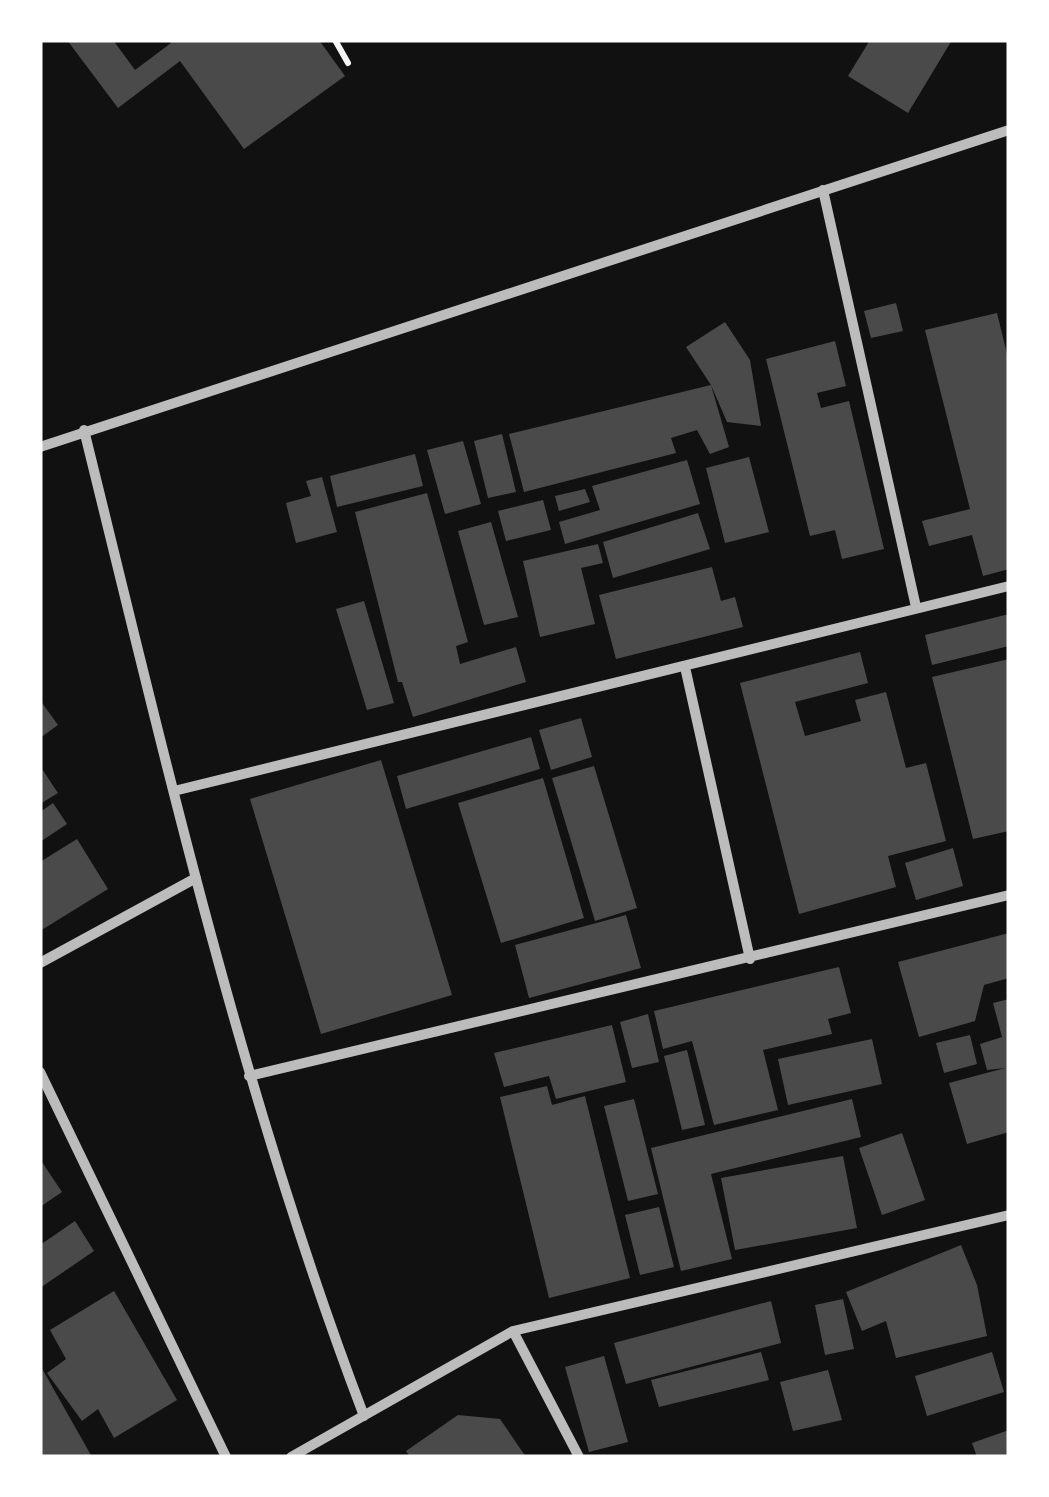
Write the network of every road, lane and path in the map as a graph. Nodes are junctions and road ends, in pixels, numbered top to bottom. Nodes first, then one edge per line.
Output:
1 (335, 40) edge
2 (348, 63) dead end
3 (1009, 130) edge
4 (823, 190) junction
5 (84, 430) junction
6 (40, 447) edge
7 (1009, 586) edge
8 (916, 607) junction
9 (685, 667) junction
10 (174, 790) junction
11 (196, 878) junction
12 (1009, 895) edge
13 (750, 959) junction
14 (40, 962) edge
15 (40, 1072) edge
16 (250, 1076) junction
17 (1009, 1215) edge
18 (513, 1332) junction
19 (364, 1416) junction
20 (226, 1457) edge
21 (291, 1457) edge
22 (579, 1457) edge

1 - 2 path
3 - 4 street
4 - 5 street
4 - 8 street
5 - 6 street
5 - 10 street
7 - 8 street
8 - 9 street
9 - 10 street
9 - 13 street
10 - 11 street
11 - 14 street
11 - 16 street
12 - 13 street
13 - 16 street
15 - 20 street
16 - 19 street
17 - 18 street
18 - 19 street
18 - 22 street
19 - 21 street

